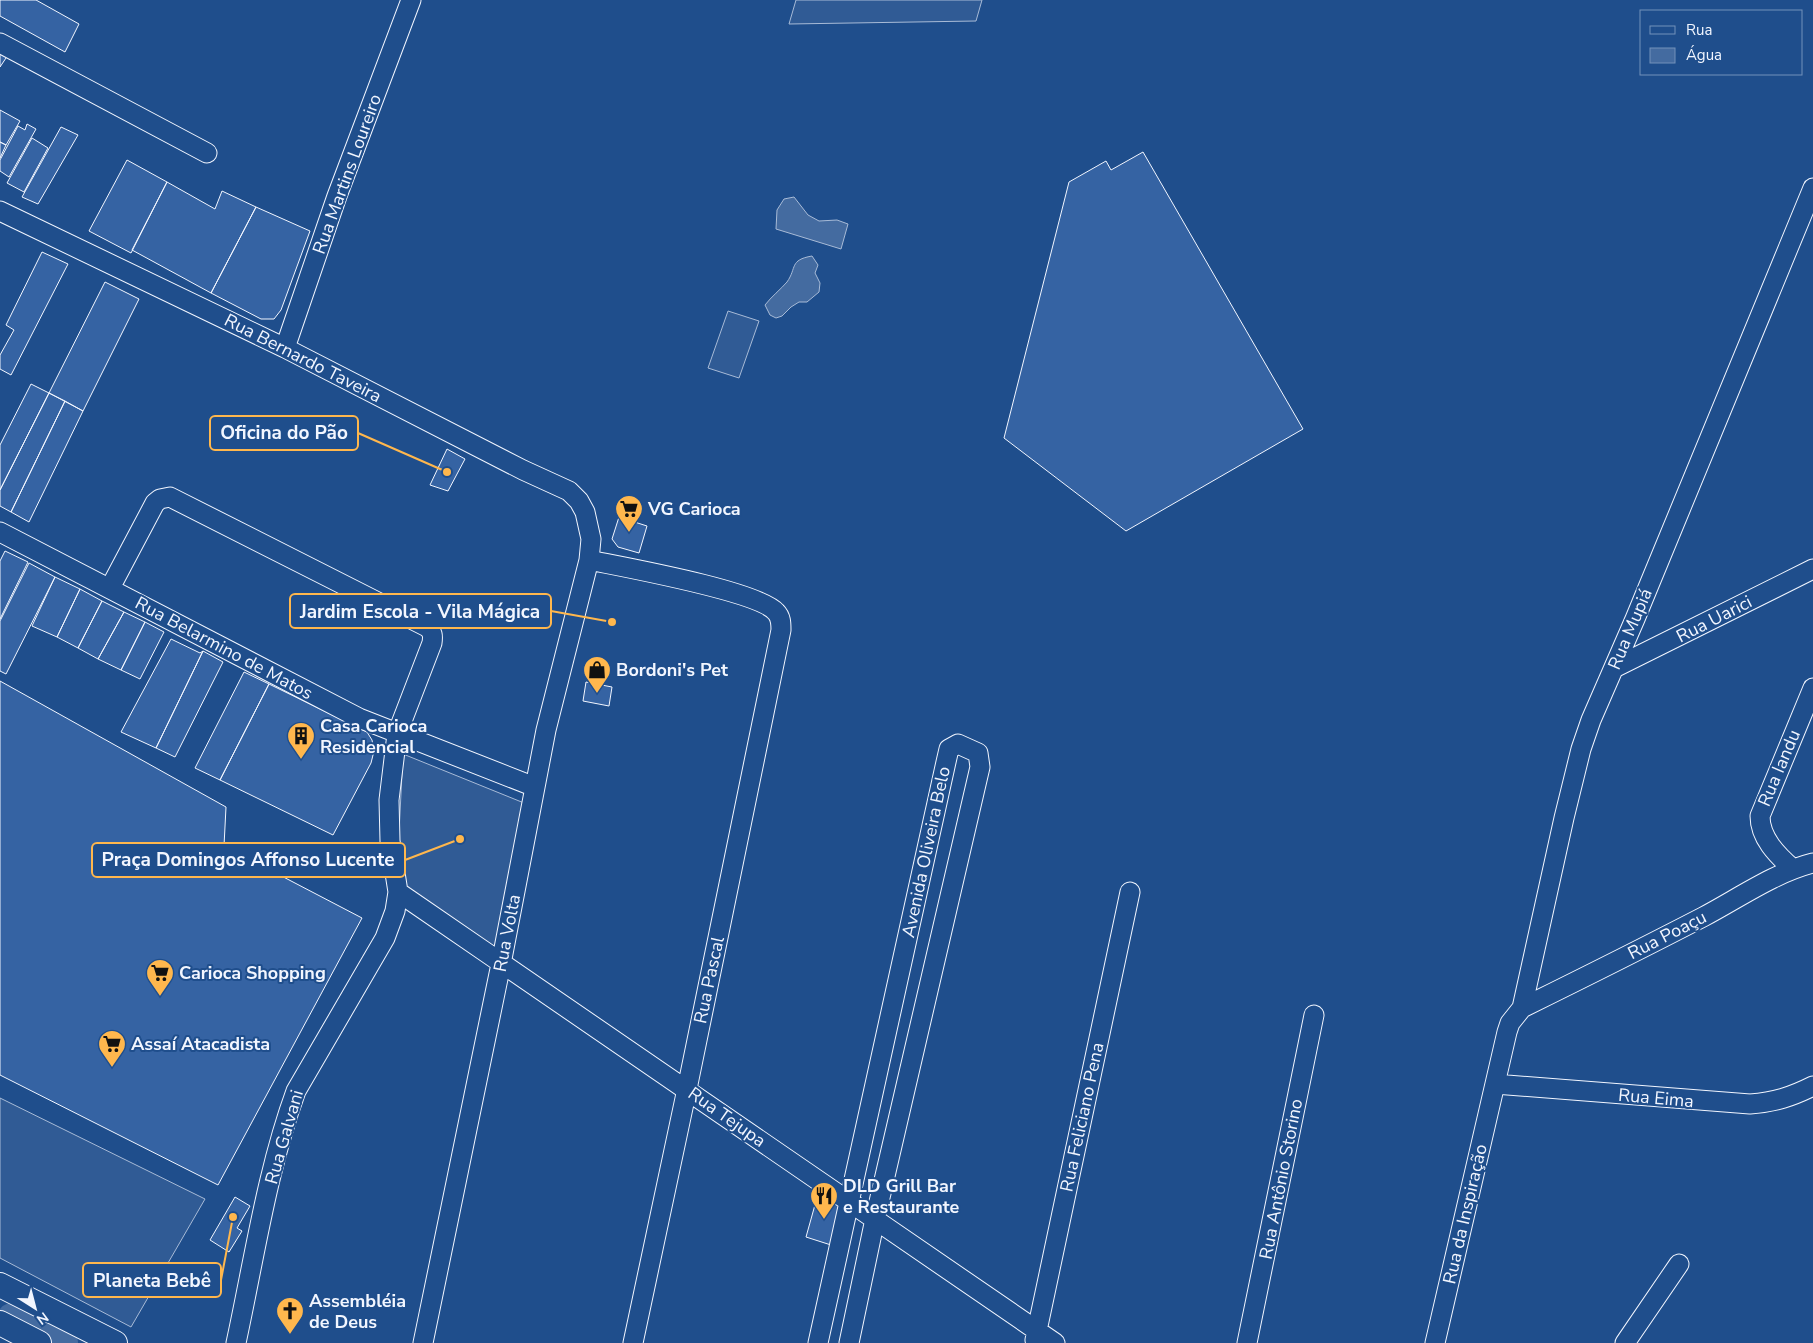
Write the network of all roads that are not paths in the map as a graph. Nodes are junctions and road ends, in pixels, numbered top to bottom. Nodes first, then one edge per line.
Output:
1 (411, 0) edge
2 (0, 43) edge
3 (207, 153) dead end
4 (1813, 188) edge
5 (0, 211) edge
6 (286, 348) junction
7 (589, 524) joint
8 (0, 532) edge
9 (589, 560) junction
10 (1813, 569) edge
11 (110, 588) junction
12 (1614, 668) junction
13 (1813, 688) edge
14 (397, 734) junction
15 (535, 787) junction
16 (1813, 862) edge
17 (1793, 869) junction
18 (398, 892) junction
19 (1130, 892) dead end
20 (501, 964) junction
21 (1522, 1008) junction
22 (1314, 1015) dead end
23 (1495, 1084) junction
24 (1813, 1086) edge
25 (687, 1089) junction
26 (849, 1201) junction
27 (875, 1219) junction
28 (1679, 1264) dead end
29 (0, 1285) edge
30 (0, 1323) edge
31 (1035, 1337) edge
32 (39, 1343) edge
33 (115, 1343) edge
34 (236, 1343) edge
35 (423, 1343) edge
36 (633, 1343) edge
37 (818, 1343) edge
38 (849, 1343) edge
39 (1055, 1343) edge
40 (1247, 1343) edge
41 (1435, 1343) edge
42 (1625, 1343) edge

1 - 6 street, Rua Martins Loureiro
2 - 3 street
4 - 12 street, Rua Mupiá
5 - 6 street, Rua Bernardo Taveira
6 - 7 street, Rua Bernardo Taveira
7 - 9 street, Rua Volta
8 - 11 street, Rua Belarmino de Matos
9 - 15 street, Rua Volta
9 - 25 street, Rua Pascal
10 - 12 street, Rua Uarici
11 - 14 street, Rua Belarmino de Matos
11 - 14 street
12 - 21 street, Rua Mupiá
13 - 17 street, Rua Iandu
14 - 15 street, Rua Belarmino de Matos
14 - 18 street
15 - 20 street, Rua Volta
16 - 17 street, Rua Poaçu
17 - 21 street, Rua Poaçu
18 - 20 street, Rua Tejupa
18 - 34 street, Rua Galvani
19 - 31 street, Rua Feliciano Pena
20 - 25 street, Rua Tejupa
20 - 35 street, Rua Volta
21 - 23 street, Rua Mupiá
22 - 40 street, Rua Antônio Storino
23 - 24 street, Rua Eima
23 - 41 street, Rua da Inspiração
25 - 26 street, Rua Tejupa
25 - 36 street, Rua Pascal
26 - 27 street, Rua Tejupa
26 - 27 street, Avenida Oliveira Belo
26 - 37 street, Avenida Oliveira Belo
27 - 31 street, Rua Tejupa
27 - 38 street, Avenida Oliveira Belo
28 - 42 street
29 - 33 main road
30 - 32 main road
31 - 39 street, Rua Tejupa

